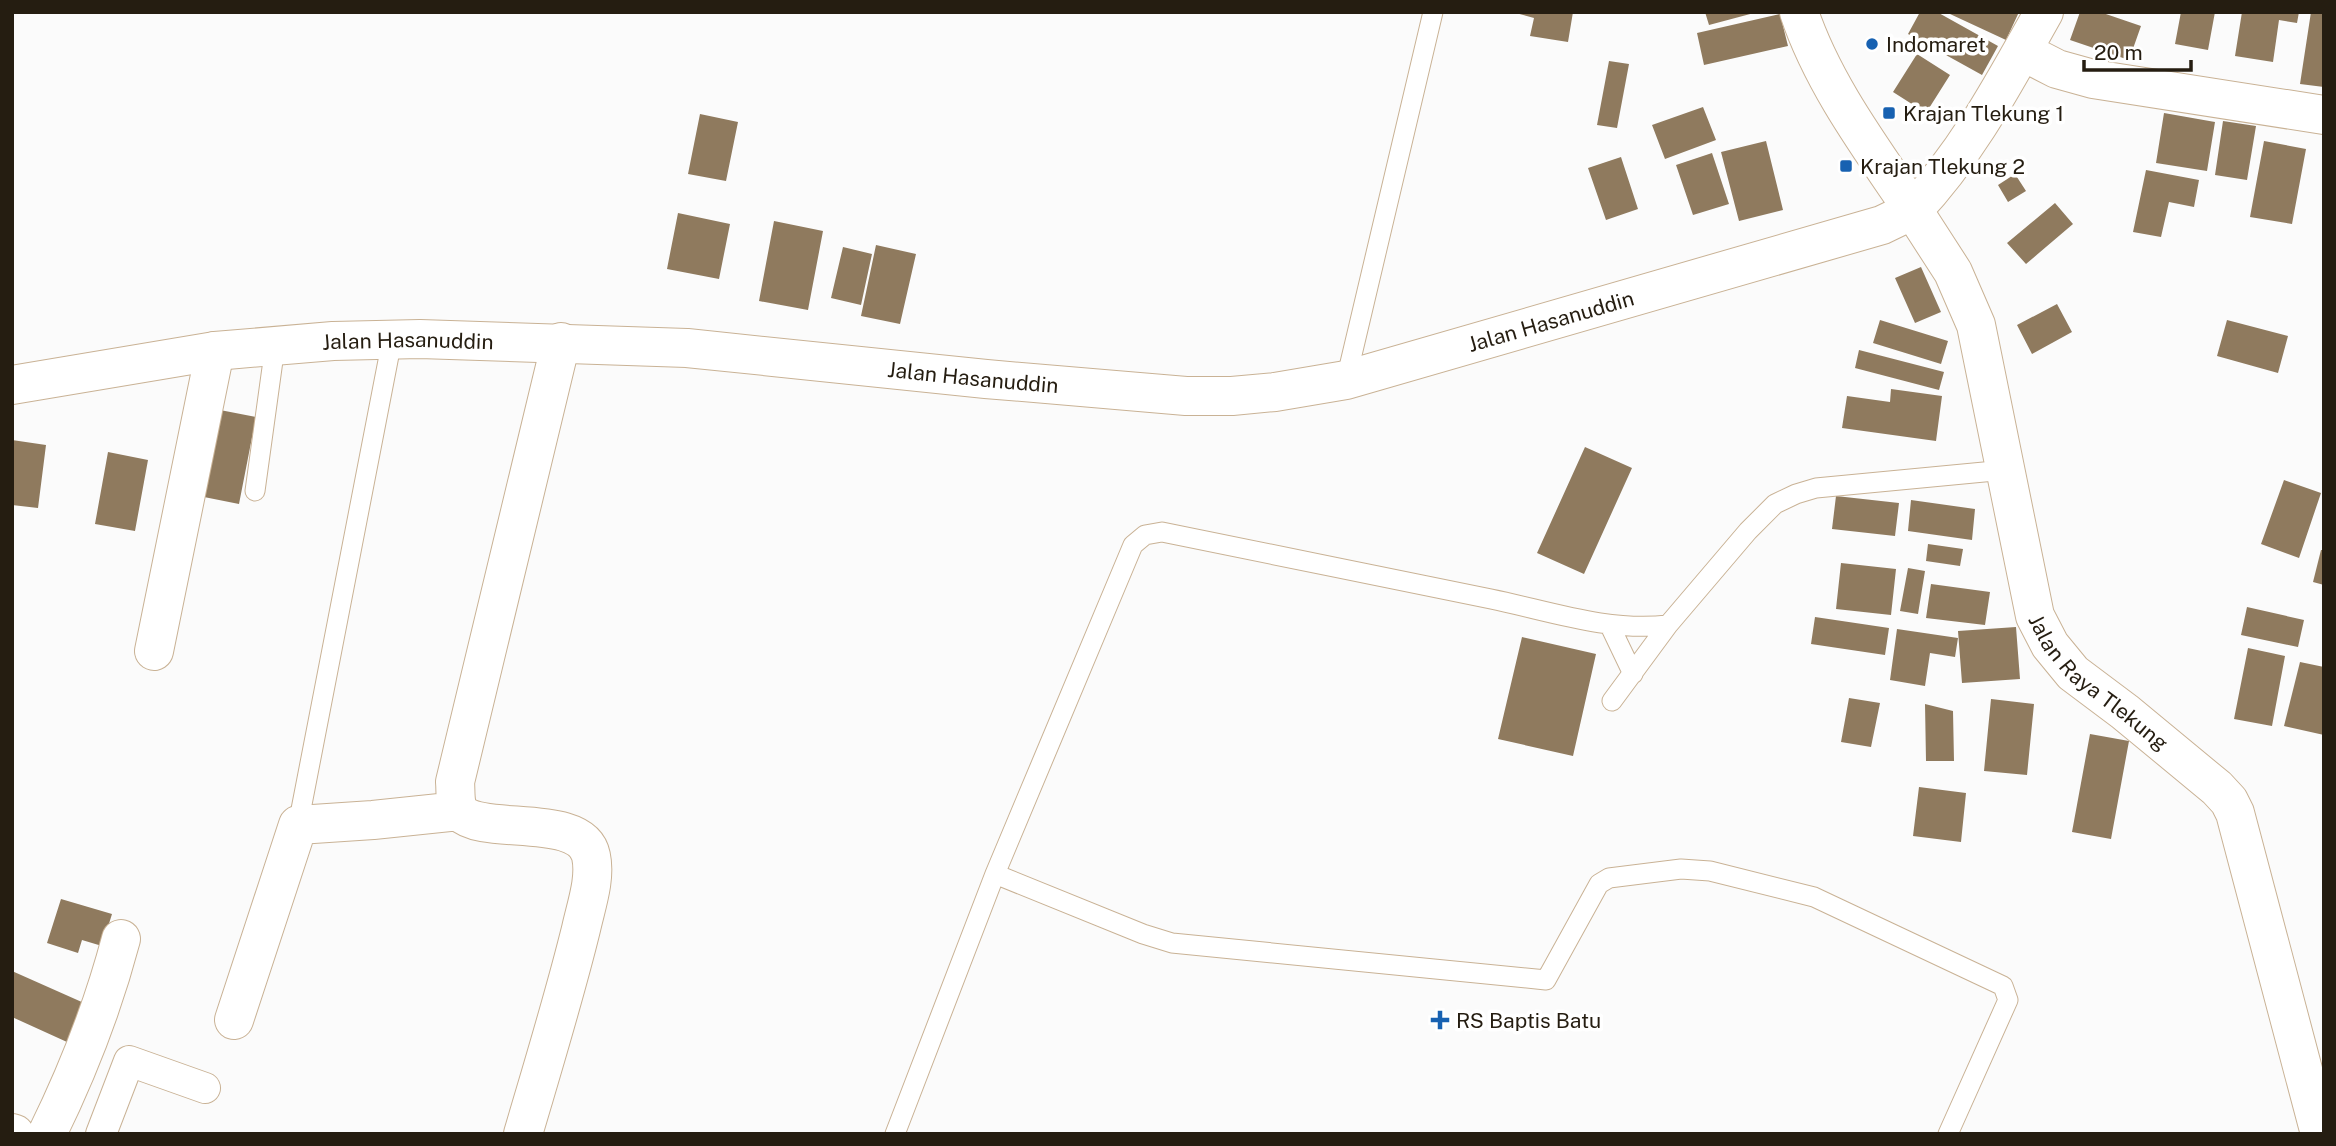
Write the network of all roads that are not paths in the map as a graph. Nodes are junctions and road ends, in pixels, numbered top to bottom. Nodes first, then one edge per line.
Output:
1 (1433, 12) edge
2 (1799, 12) edge
3 (2044, 12) edge
4 (2022, 51) junction
5 (2324, 115) edge
6 (1913, 210) junction
7 (392, 340) junction
8 (561, 342) junction
9 (275, 346) junction
10 (215, 351) junction
11 (1346, 380) junction
12 (12, 384) edge
13 (2006, 470) junction
14 (255, 491) dead end
15 (1668, 625) junction
16 (1610, 626) junction
17 (154, 651) dead end
18 (1633, 674) junction
19 (1612, 701) dead end
20 (459, 811) junction
21 (298, 825) junction
22 (995, 874) junction
23 (121, 939) dead end
24 (234, 1020) dead end
25 (205, 1088) dead end
26 (47, 1134) edge
27 (101, 1134) edge
28 (523, 1134) edge
29 (895, 1134) edge
30 (1948, 1134) edge
31 (2320, 1134) edge

1 - 11 lane
2 - 6 main road, Jalan Raya Tlekung
3 - 4 main road
4 - 5 main road
4 - 6 main road
6 - 11 main road, Jalan Hasanuddin
6 - 13 main road, Jalan Raya Tlekung
7 - 8 main road, Jalan Hasanuddin
7 - 9 main road, Jalan Hasanuddin
7 - 21 lane
8 - 11 main road, Jalan Hasanuddin
8 - 20 main road
9 - 10 main road, Jalan Hasanuddin
9 - 14 lane
10 - 12 main road, Jalan Hasanuddin
10 - 17 main road
13 - 15 lane
13 - 31 main road, Jalan Raya Tlekung
15 - 16 lane
15 - 18 lane
16 - 18 lane
16 - 22 lane
18 - 19 lane
20 - 21 main road
20 - 28 main road
21 - 24 main road
22 - 29 lane
22 - 30 lane
23 - 26 main road
25 - 27 street

